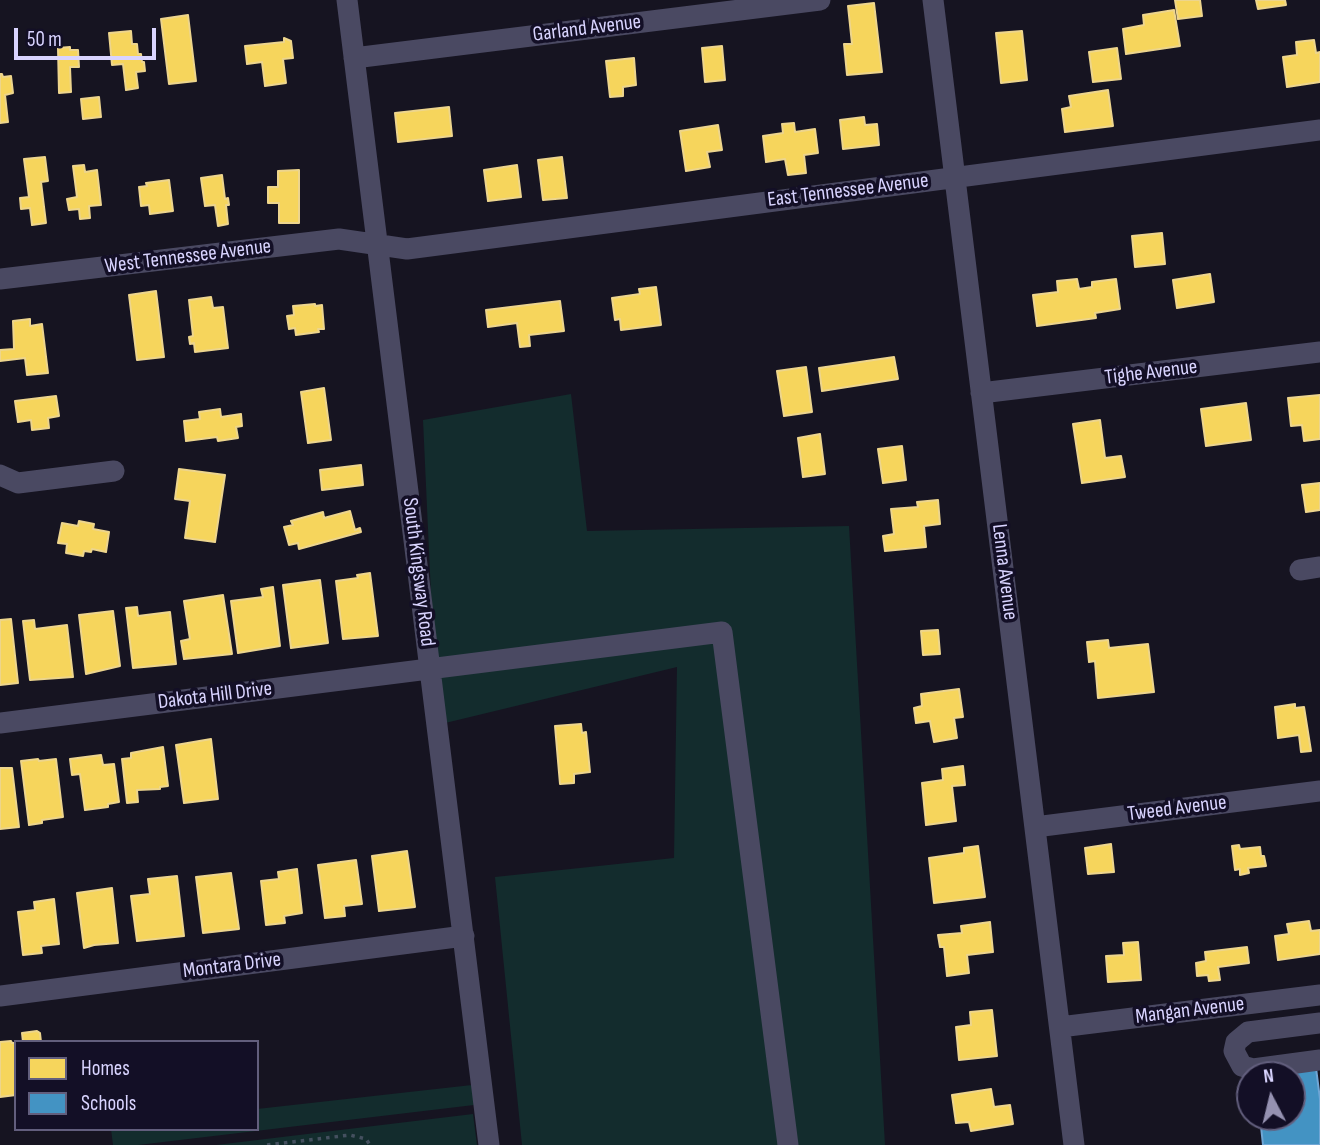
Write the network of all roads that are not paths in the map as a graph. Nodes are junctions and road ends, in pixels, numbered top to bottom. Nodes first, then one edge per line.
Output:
1 (347, 0) edge
2 (820, 0) edge
3 (933, 0) edge
4 (354, 58) junction
5 (1320, 130) edge
6 (955, 177) junction
7 (376, 245) junction
8 (0, 279) edge
9 (1320, 352) edge
10 (981, 393) junction
11 (114, 471) dead end
12 (0, 475) edge
13 (430, 669) junction
14 (0, 723) edge
15 (1320, 791) edge
16 (1035, 827) junction
17 (464, 936) junction
18 (1320, 995) edge
19 (0, 996) edge
20 (1320, 1023) edge
21 (1059, 1027) junction
22 (1320, 1060) edge
23 (489, 1145) edge
24 (788, 1145) edge
25 (1074, 1145) edge

1 - 4 street, South Kingsway Road
2 - 4 street, Garland Avenue
3 - 6 street, Lenna Avenue
4 - 7 street, South Kingsway Road
5 - 6 street, East Tennessee Avenue
6 - 7 street, East Tennessee Avenue
6 - 10 street, Lenna Avenue
7 - 8 street, West Tennessee Avenue
7 - 13 street, South Kingsway Road
9 - 10 street, Tighe Avenue
10 - 16 street, Lenna Avenue
11 - 12 street
13 - 14 street, Dakota Hill Drive
13 - 17 street, South Kingsway Road
13 - 24 street, Dakota Hill Drive
15 - 16 street, Tweed Avenue
16 - 21 street, Lenna Avenue
17 - 19 street, Montara Drive
17 - 23 street, South Kingsway Road
18 - 21 street, Mangan Avenue
20 - 22 street
21 - 25 street, Lenna Avenue

